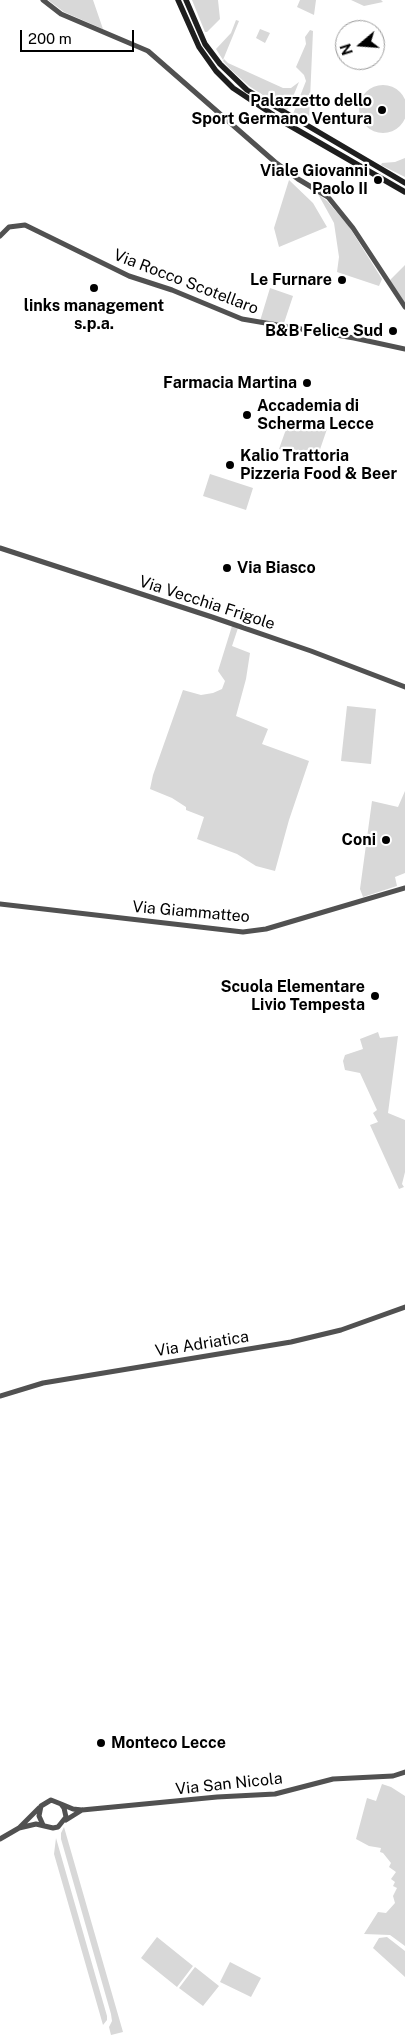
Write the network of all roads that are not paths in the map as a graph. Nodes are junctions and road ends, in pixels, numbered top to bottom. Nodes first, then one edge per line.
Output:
1 (43, 0) edge
2 (178, 0) edge
3 (186, 0) edge
4 (405, 183) edge
5 (405, 192) edge
6 (0, 236) edge
7 (405, 307) edge
8 (405, 349) edge
9 (0, 548) edge
10 (405, 687) edge
11 (405, 888) edge
12 (0, 904) edge
13 (405, 1307) edge
14 (0, 1396) edge
15 (405, 1772) edge
16 (61, 1804) junction
17 (41, 1806) junction
18 (82, 1810) junction
19 (64, 1822) junction
20 (43, 1825) junction
21 (19, 1828) junction
22 (0, 1839) edge

1 - 7 street
2 - 5 main road
3 - 4 main road
6 - 8 street, Via Rocco Scotellaro
9 - 10 street, Via Vecchia Frigole
11 - 12 street, Via Giammatteo
13 - 14 street, Via Adriatica
15 - 18 street, Via San Nicola
16 - 17 street, Via San Nicola
16 - 18 street, Via San Nicola
16 - 19 street
17 - 20 street
17 - 21 street, Via San Nicola
18 - 19 street, Via San Nicola
19 - 20 street, Via San Nicola
20 - 21 street, Via San Nicola
21 - 22 street, Via San Nicola

